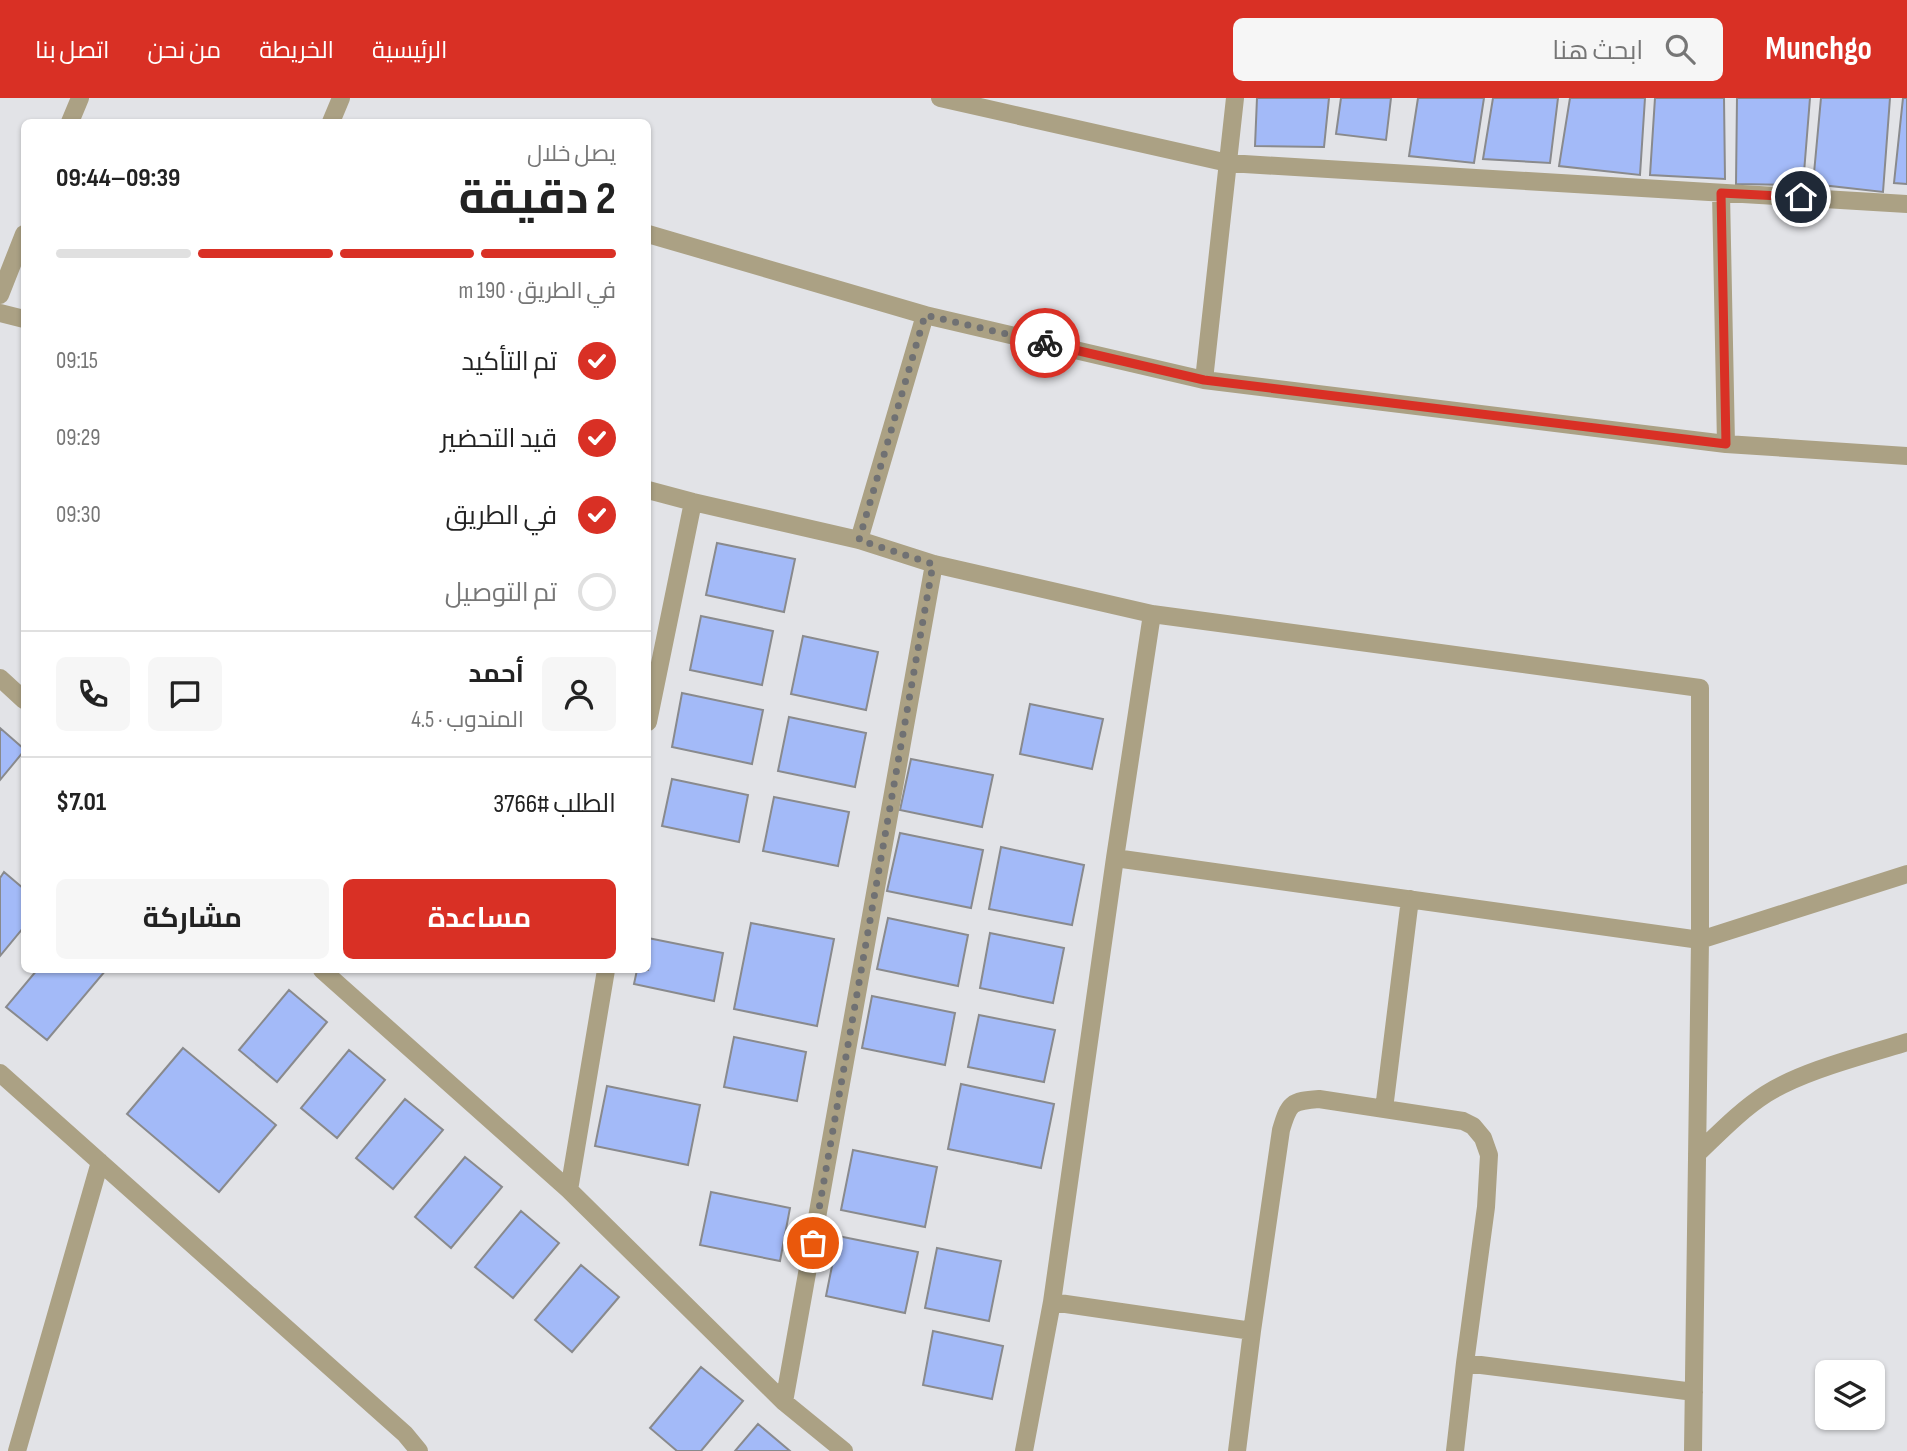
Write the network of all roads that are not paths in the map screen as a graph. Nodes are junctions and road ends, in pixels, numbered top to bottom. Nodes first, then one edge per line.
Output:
1 (80, 98) edge
2 (341, 98) edge
3 (940, 98) edge
4 (1235, 98) edge
5 (71, 119) edge
6 (332, 119) edge
7 (1228, 163) junction
8 (1721, 193) junction
9 (1907, 204) edge
10 (651, 235) edge
11 (21, 242) edge
12 (0, 295) edge
13 (0, 313) edge
14 (925, 315) junction
15 (21, 318) edge
16 (1204, 380) junction
17 (1726, 444) junction
18 (1907, 456) edge
19 (651, 490) edge
20 (693, 502) junction
21 (859, 540) junction
22 (933, 564) junction
23 (1152, 614) junction
24 (0, 678) edge
25 (21, 697) edge
26 (651, 707) edge
27 (1115, 858) junction
28 (1907, 874) edge
29 (1410, 899) junction
30 (1700, 940) junction
31 (325, 973) edge
32 (605, 973) edge
33 (1907, 1042) edge
34 (0, 1073) edge
35 (1384, 1109) junction
36 (1697, 1154) junction
37 (100, 1162) junction
38 (569, 1190) junction
39 (1052, 1302) junction
40 (1252, 1331) junction
41 (1465, 1363) junction
42 (1694, 1392) junction
43 (783, 1402) junction
44 (17, 1451) edge
45 (419, 1451) edge
46 (844, 1451) edge
47 (1024, 1451) edge
48 (1237, 1451) edge
49 (1455, 1451) edge
50 (1693, 1451) edge

1 - 5 street
2 - 6 street
3 - 7 street
4 - 7 street
7 - 8 street
7 - 16 street
8 - 9 street
8 - 17 street
10 - 14 street
11 - 12 street
13 - 15 street
14 - 16 street
14 - 21 street
16 - 17 street
17 - 18 street
19 - 20 street
20 - 21 street
20 - 26 street
21 - 22 street
22 - 23 street
22 - 43 street
23 - 27 street
23 - 30 street
24 - 25 street
27 - 29 street
27 - 39 street
28 - 30 street
29 - 30 street
29 - 35 street
30 - 36 street
31 - 38 street
32 - 38 street
33 - 36 street
34 - 37 street
35 - 40 street
35 - 41 street
36 - 42 street
37 - 44 street
37 - 45 street
38 - 43 street
39 - 40 street
39 - 47 street
40 - 48 street
41 - 42 street
41 - 49 street
42 - 50 street
43 - 46 street

